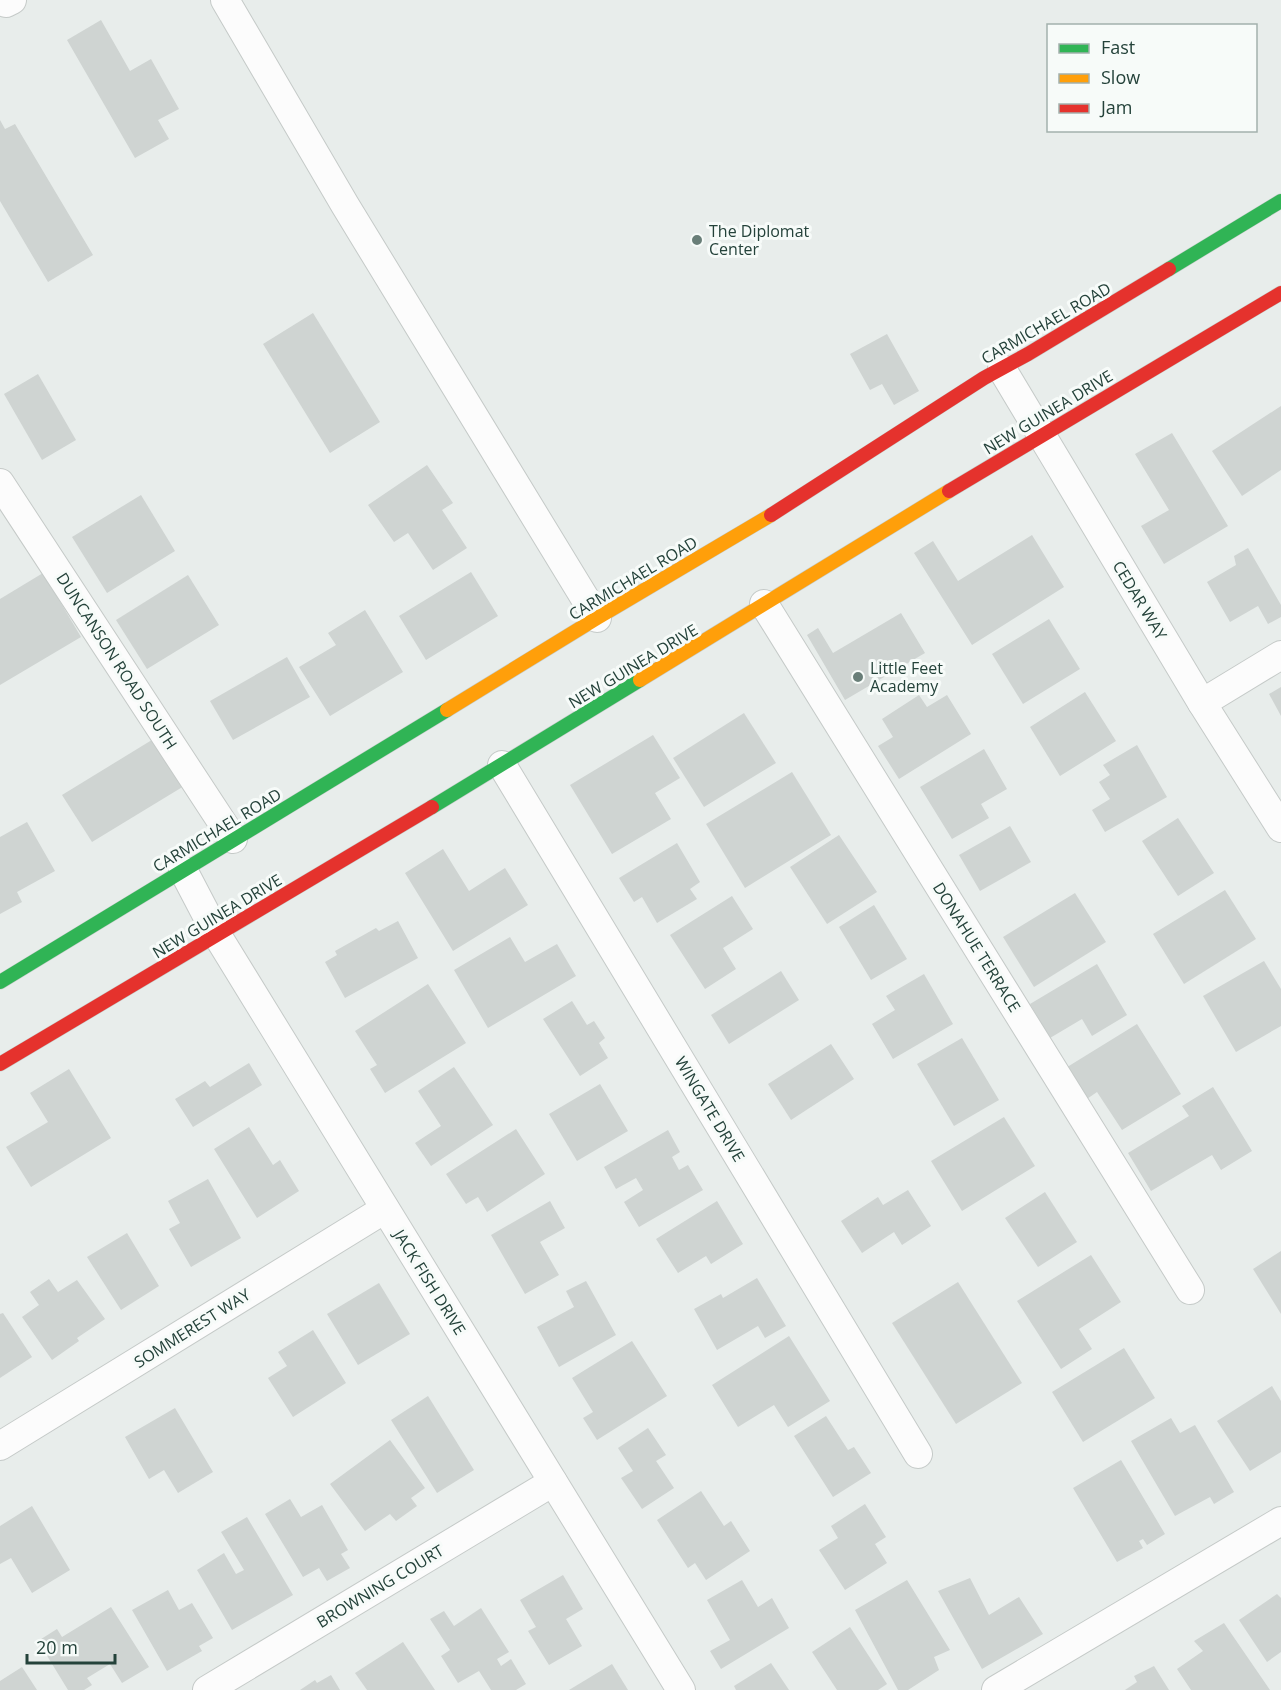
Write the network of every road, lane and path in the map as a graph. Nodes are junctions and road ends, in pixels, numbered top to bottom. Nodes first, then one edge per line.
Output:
1 (225, 0) edge
2 (1281, 201) edge
3 (1281, 293) edge
4 (1002, 369) junction
5 (1041, 435) junction
6 (0, 483) edge
7 (764, 604) junction
8 (597, 618) junction
9 (1281, 655) edge
10 (1202, 703) junction
11 (502, 765) junction
12 (1281, 828) edge
13 (233, 839) junction
14 (183, 870) junction
15 (217, 935) junction
16 (0, 982) edge
17 (0, 1064) edge
18 (385, 1209) junction
19 (1190, 1290) dead end
20 (0, 1446) edge
21 (918, 1454) dead end
22 (553, 1482) junction
23 (1281, 1521) edge
24 (207, 1690) edge
25 (681, 1690) edge
26 (996, 1690) edge

1 - 8 street
2 - 4 main road, CARMICHAEL ROAD
3 - 5 main road, NEW GUINEA DRIVE
4 - 5 street, CEDAR WAY
4 - 8 main road, CARMICHAEL ROAD
5 - 7 main road, NEW GUINEA DRIVE
5 - 10 street, CEDAR WAY
6 - 13 street, DUNCANSON ROAD SOUTH
7 - 11 main road, NEW GUINEA DRIVE
7 - 19 street, DONAHUE TERRACE
8 - 13 main road, CARMICHAEL ROAD
9 - 10 street
10 - 12 street, CEDAR WAY
11 - 15 main road, NEW GUINEA DRIVE
11 - 21 street, WINGATE DRIVE
13 - 14 main road, CARMICHAEL ROAD
14 - 15 street, JACK FISH DRIVE
14 - 16 main road, CARMICHAEL ROAD
15 - 17 main road, NEW GUINEA DRIVE
15 - 18 street, JACK FISH DRIVE
18 - 20 street, SOMMEREST WAY
18 - 22 street, JACK FISH DRIVE
22 - 24 street, BROWNING COURT
22 - 25 street, JACK FISH DRIVE
23 - 26 street

